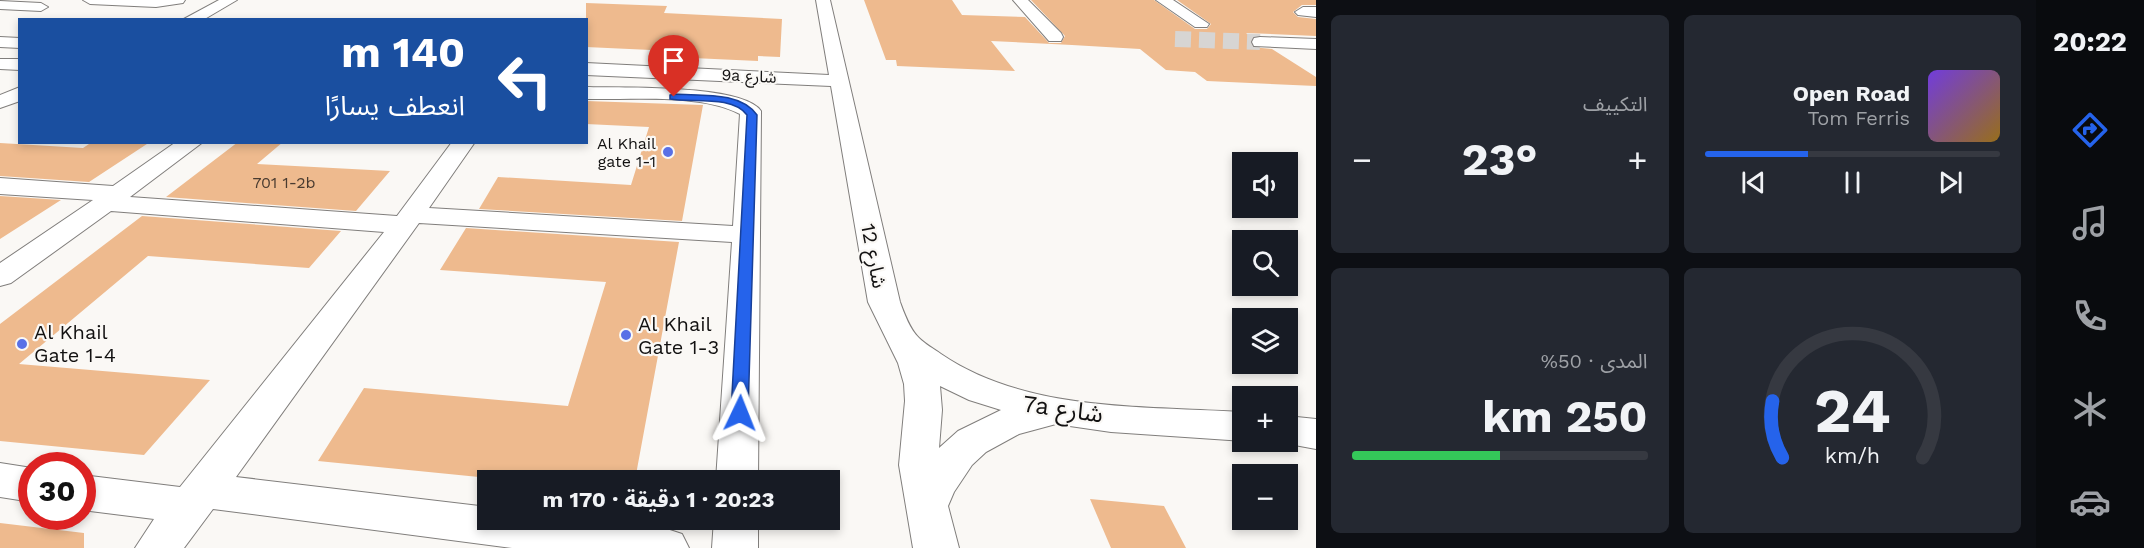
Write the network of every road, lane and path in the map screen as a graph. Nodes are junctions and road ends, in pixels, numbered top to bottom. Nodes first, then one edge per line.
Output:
1 (90, 0) edge
2 (178, 0) edge
3 (230, 0) edge
4 (823, 0) edge
5 (1020, 0) edge
6 (1163, 0) edge
7 (0, 5) edge
8 (41, 7) dead end
9 (194, 18) edge
10 (1200, 24) tunnel mouth
11 (0, 26) edge
12 (18, 27) edge
13 (1055, 37) dead end
14 (0, 42) edge
15 (1260, 42) tunnel mouth
16 (18, 43) edge
17 (1285, 43) junction
18 (1316, 44) edge
19 (1316, 62) edge
20 (0, 64) edge
21 (18, 65) edge
22 (588, 69) edge
23 (839, 81) junction
24 (588, 93) edge
25 (18, 94) edge
26 (0, 102) edge
27 (189, 144) edge
28 (463, 144) edge
29 (0, 186) edge
30 (113, 198) junction
31 (408, 220) junction
32 (746, 235) junction
33 (0, 277) edge
34 (901, 341) junction
35 (1058, 411) junction
36 (1232, 426) edge
37 (1298, 432) edge
38 (1316, 434) edge
39 (737, 470) edge
40 (0, 480) edge
41 (18, 483) edge
42 (96, 493) edge
43 (196, 498) junction
44 (926, 506) junction
45 (736, 530) edge
46 (158, 548) edge
47 (666, 548) edge
48 (735, 548) edge
49 (936, 548) edge

1 - 2 street
3 - 9 street
4 - 23 street, شارع 12
5 - 13 street
6 - 10 street
7 - 8 street
11 - 12 street
14 - 16 street
15 - 17 street
17 - 18 street
17 - 19 street
20 - 21 street
22 - 23 street, 9a شارع
23 - 34 street, شارع 12
24 - 32 street
25 - 26 street
27 - 30 street
28 - 31 street
29 - 30 street
30 - 31 street
30 - 33 street
31 - 32 street
31 - 43 street
32 - 39 street
34 - 35 street, 7a شارع
34 - 44 street, شارع 12
35 - 36 street, 7a شارع
35 - 44 street
37 - 38 street
40 - 41 street
42 - 43 street
43 - 46 street
43 - 47 street
44 - 49 street, شارع 12
45 - 48 street

